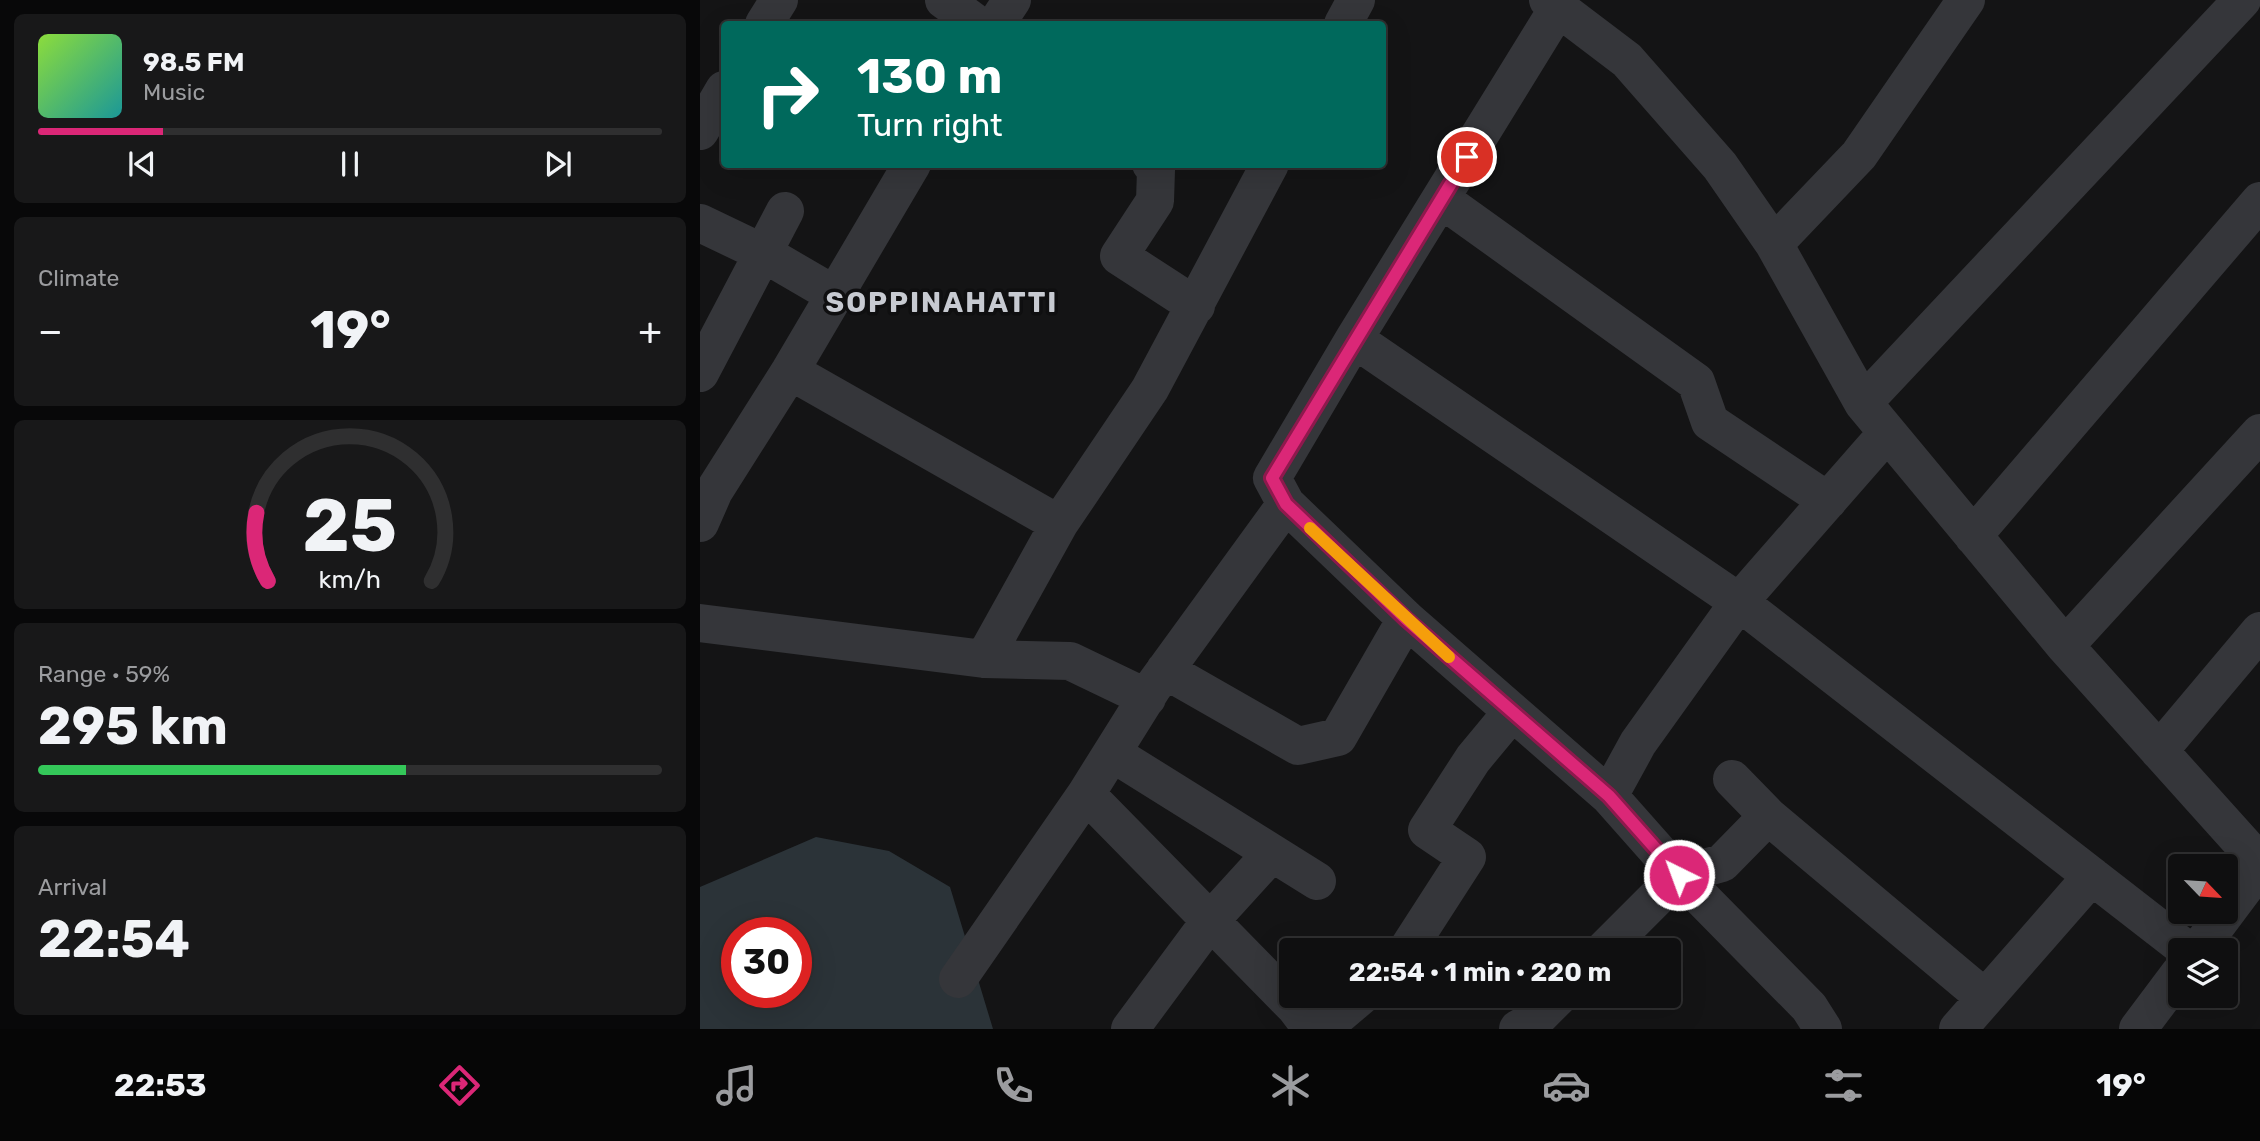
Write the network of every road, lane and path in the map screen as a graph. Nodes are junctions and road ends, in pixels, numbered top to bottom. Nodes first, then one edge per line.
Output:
1 (779, 0) edge
2 (944, 0) edge
3 (1012, 0) edge
4 (1966, 0) edge
5 (2242, 0) edge
6 (1553, 4) edge
7 (766, 21) edge
8 (973, 21) edge
9 (998, 21) edge
10 (721, 95) edge
11 (700, 131) edge
12 (910, 168) edge
13 (1154, 168) edge
14 (1268, 168) edge
15 (1441, 199) junction
16 (2260, 201) edge
17 (785, 211) dead end
18 (700, 223) edge
19 (1774, 244) junction
20 (763, 253) junction
21 (835, 295) junction
22 (1196, 306) junction
23 (1354, 339) junction
24 (790, 371) junction
25 (700, 373) edge
26 (1863, 403) junction
27 (1887, 433) junction
28 (2260, 433) edge
29 (1828, 501) junction
30 (1286, 504) junction
31 (700, 523) edge
32 (1059, 524) junction
33 (1973, 536) junction
34 (1739, 602) junction
35 (1406, 619) junction
36 (700, 623) edge
37 (2260, 631) edge
38 (2065, 646) junction
39 (984, 659) junction
40 (1156, 684) junction
41 (1512, 712) junction
42 (2159, 751) junction
43 (1112, 753) junction
44 (1732, 779) dead end
45 (1086, 794) junction
46 (1609, 796) junction
47 (1768, 816) junction
48 (1271, 854) junction
49 (2260, 865) edge
50 (1679, 875) junction
51 (2092, 876) junction
52 (1317, 881) dead end
53 (1210, 921) junction
54 (1414, 938) edge
55 (1616, 938) edge
56 (2172, 938) edge
57 (2207, 938) edge
58 (958, 979) dead end
59 (2168, 989) edge
60 (1985, 998) junction
61 (1347, 1008) edge
62 (1130, 1029) edge
63 (1312, 1029) edge
64 (1322, 1029) edge
65 (1823, 1029) edge
66 (1958, 1029) edge
67 (2138, 1029) edge

1 - 7 street
2 - 8 street
3 - 9 street
4 - 19 street
5 - 26 street
6 - 15 street
6 - 19 street
10 - 11 street
12 - 21 street
13 - 22 street
14 - 22 street
15 - 23 street
15 - 29 street
16 - 33 street
17 - 20 street
18 - 20 street
19 - 26 street
20 - 21 street
20 - 25 street
21 - 24 street
22 - 32 street
23 - 30 street
23 - 34 street
24 - 31 street
24 - 32 street
26 - 27 street
27 - 29 street
27 - 33 street
28 - 38 street
29 - 34 street
30 - 35 street
30 - 40 street
32 - 39 street
33 - 38 street
34 - 46 street
34 - 51 street
35 - 40 street
35 - 41 street
36 - 39 street
37 - 42 street
38 - 42 street
39 - 40 street
40 - 43 street
41 - 46 street
41 - 54 street
42 - 49 street
43 - 45 street
43 - 48 street
44 - 47 street
45 - 53 street
45 - 58 street
46 - 50 street
47 - 50 street
47 - 60 street
48 - 52 street
48 - 53 street
49 - 57 street
50 - 55 street
50 - 65 street
51 - 56 street
51 - 60 street
53 - 62 street
53 - 63 street
59 - 67 street
60 - 66 street
61 - 64 street

